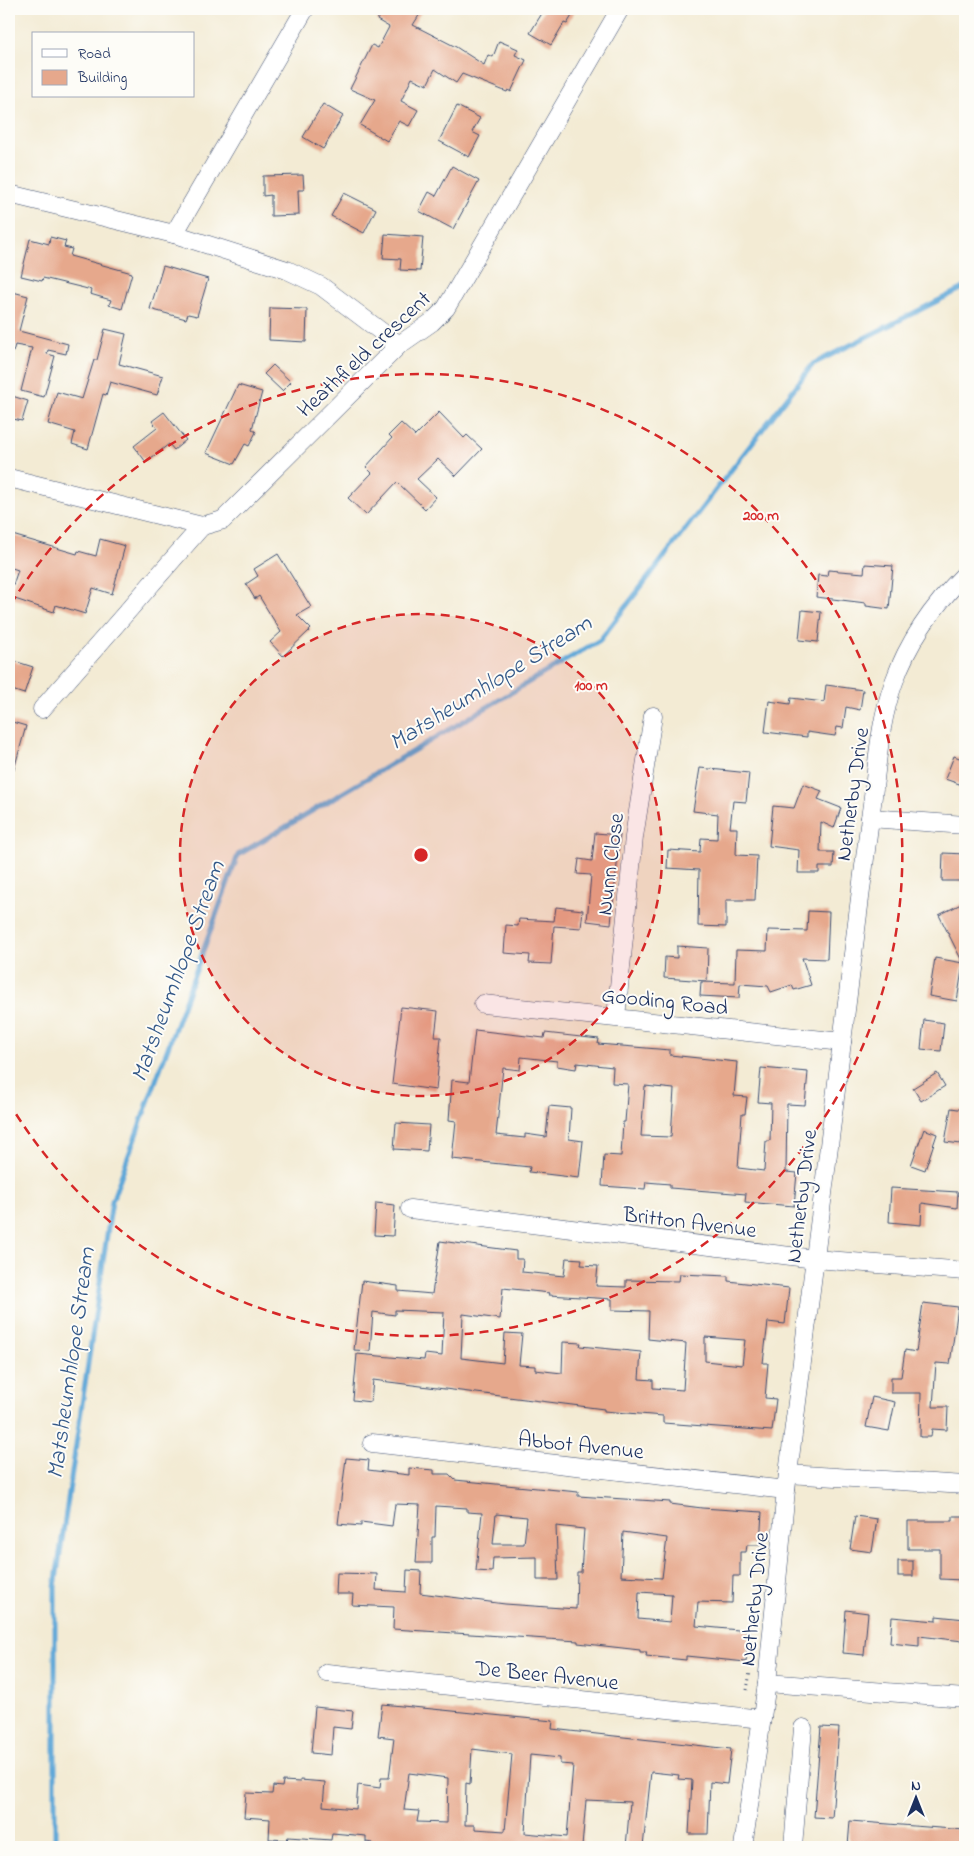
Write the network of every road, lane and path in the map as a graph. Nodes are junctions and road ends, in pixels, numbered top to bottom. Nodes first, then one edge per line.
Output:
1 (305, 9) edge
2 (620, 9) edge
3 (9, 194) edge
4 (174, 234) junction
5 (399, 345) junction
6 (9, 478) edge
7 (202, 526) junction
8 (965, 574) edge
9 (42, 709) dead end
10 (654, 716) dead end
11 (870, 818) junction
12 (965, 825) edge
13 (483, 1004) dead end
14 (616, 1017) junction
15 (842, 1042) junction
16 (410, 1209) dead end
17 (815, 1259) junction
18 (965, 1271) edge
19 (372, 1443) dead end
20 (787, 1482) junction
21 (965, 1485) edge
22 (327, 1673) dead end
23 (767, 1683) junction
24 (965, 1698) edge
25 (762, 1719) junction
26 (803, 1728) dead end
27 (744, 1847) edge
28 (793, 1847) edge

1 - 4 street
2 - 5 street, Heathfield crescent
3 - 4 street
4 - 5 street
5 - 7 street, Heathfield crescent
6 - 7 street
7 - 9 street
8 - 11 street, Netherby Drive
10 - 14 street, Nunn Close
11 - 12 street
11 - 15 street, Netherby Drive
13 - 14 street, Gooding Road
14 - 15 street, Gooding Road
15 - 17 street, Netherby Drive
16 - 17 street, Britton Avenue
17 - 18 street, Britton Avenue
17 - 20 street, Netherby Drive
19 - 20 street, Abbot Avenue
20 - 21 street, Abbot Avenue
20 - 23 street, Netherby Drive
22 - 25 street, De Beer Avenue
23 - 24 street
23 - 25 street, Netherby Drive
25 - 27 street, Netherby Drive
26 - 28 street

